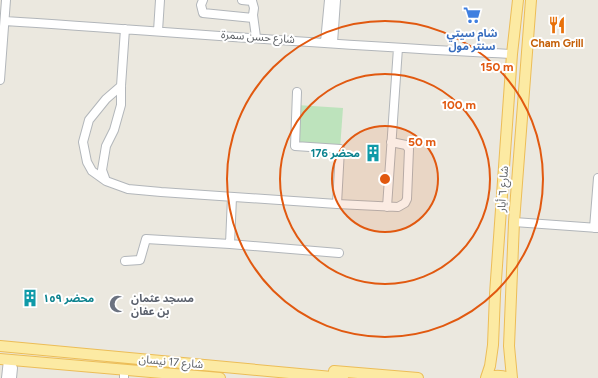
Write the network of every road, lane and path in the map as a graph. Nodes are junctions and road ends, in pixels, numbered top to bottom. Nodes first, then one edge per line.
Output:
1 (6, 0) edge
2 (160, 0) edge
3 (203, 0) edge
4 (242, 0) edge
5 (329, 0) edge
6 (336, 0) edge
7 (518, 0) edge
8 (531, 0) edge
9 (253, 18) junction
10 (4, 21) junction
11 (125, 29) junction
12 (158, 30) junction
13 (256, 37) junction
14 (329, 42) junction
15 (398, 48) junction
16 (512, 54) junction
17 (0, 78) edge
18 (121, 86) junction
19 (297, 92) dead end
20 (391, 142) junction
21 (598, 178) edge
22 (106, 181) junction
23 (232, 198) junction
24 (337, 204) junction
25 (387, 207) junction
26 (514, 222) junction
27 (596, 228) edge
28 (230, 244) junction
29 (339, 253) dead end
30 (125, 261) dead end
31 (495, 294) junction
32 (511, 296) junction
33 (1, 345) edge
34 (7, 362) edge
35 (206, 366) junction
36 (124, 374) edge
37 (206, 377) edge
38 (6, 378) edge
39 (12, 378) edge
40 (220, 378) edge
41 (342, 378) edge
42 (418, 378) edge
43 (486, 378) edge
44 (511, 378) edge

1 - 10 street
2 - 12 street
3 - 9 street
4 - 9 street
5 - 14 street
6 - 14 street
7 - 16 main road, شارع ٦ أيار
8 - 26 main road, شارع ٦ أيار
9 - 13 street
10 - 11 street, شارع حسن سمرة
10 - 17 street
11 - 12 street, شارع حسن سمرة
11 - 18 street
12 - 13 street, شارع حسن سمرة
13 - 14 street, شارع حسن سمرة
14 - 15 street, شارع حسن سمرة
15 - 16 street, شارع حسن سمرة
15 - 20 street
16 - 31 main road, شارع ٦ أيار
18 - 22 street
18 - 22 street
19 - 24 street
20 - 25 street
20 - 25 street
21 - 27 street
22 - 23 street
23 - 24 street
23 - 28 street
24 - 25 street
26 - 27 street
26 - 32 main road, شارع ٦ أيار
28 - 29 street
28 - 30 street
31 - 32 main road
31 - 43 main road, شارع ٦ أيار
32 - 44 main road, شارع ٦ أيار
33 - 35 main road, شارع 17 نيسان
34 - 36 main road, شارع 17 نيسان
34 - 38 street
34 - 39 street
35 - 41 main road, شارع 17 نيسان
35 - 42 main road
36 - 37 main road, شارع 17 نيسان
37 - 40 main road, شارع 17 نيسان
43 - 44 main road

